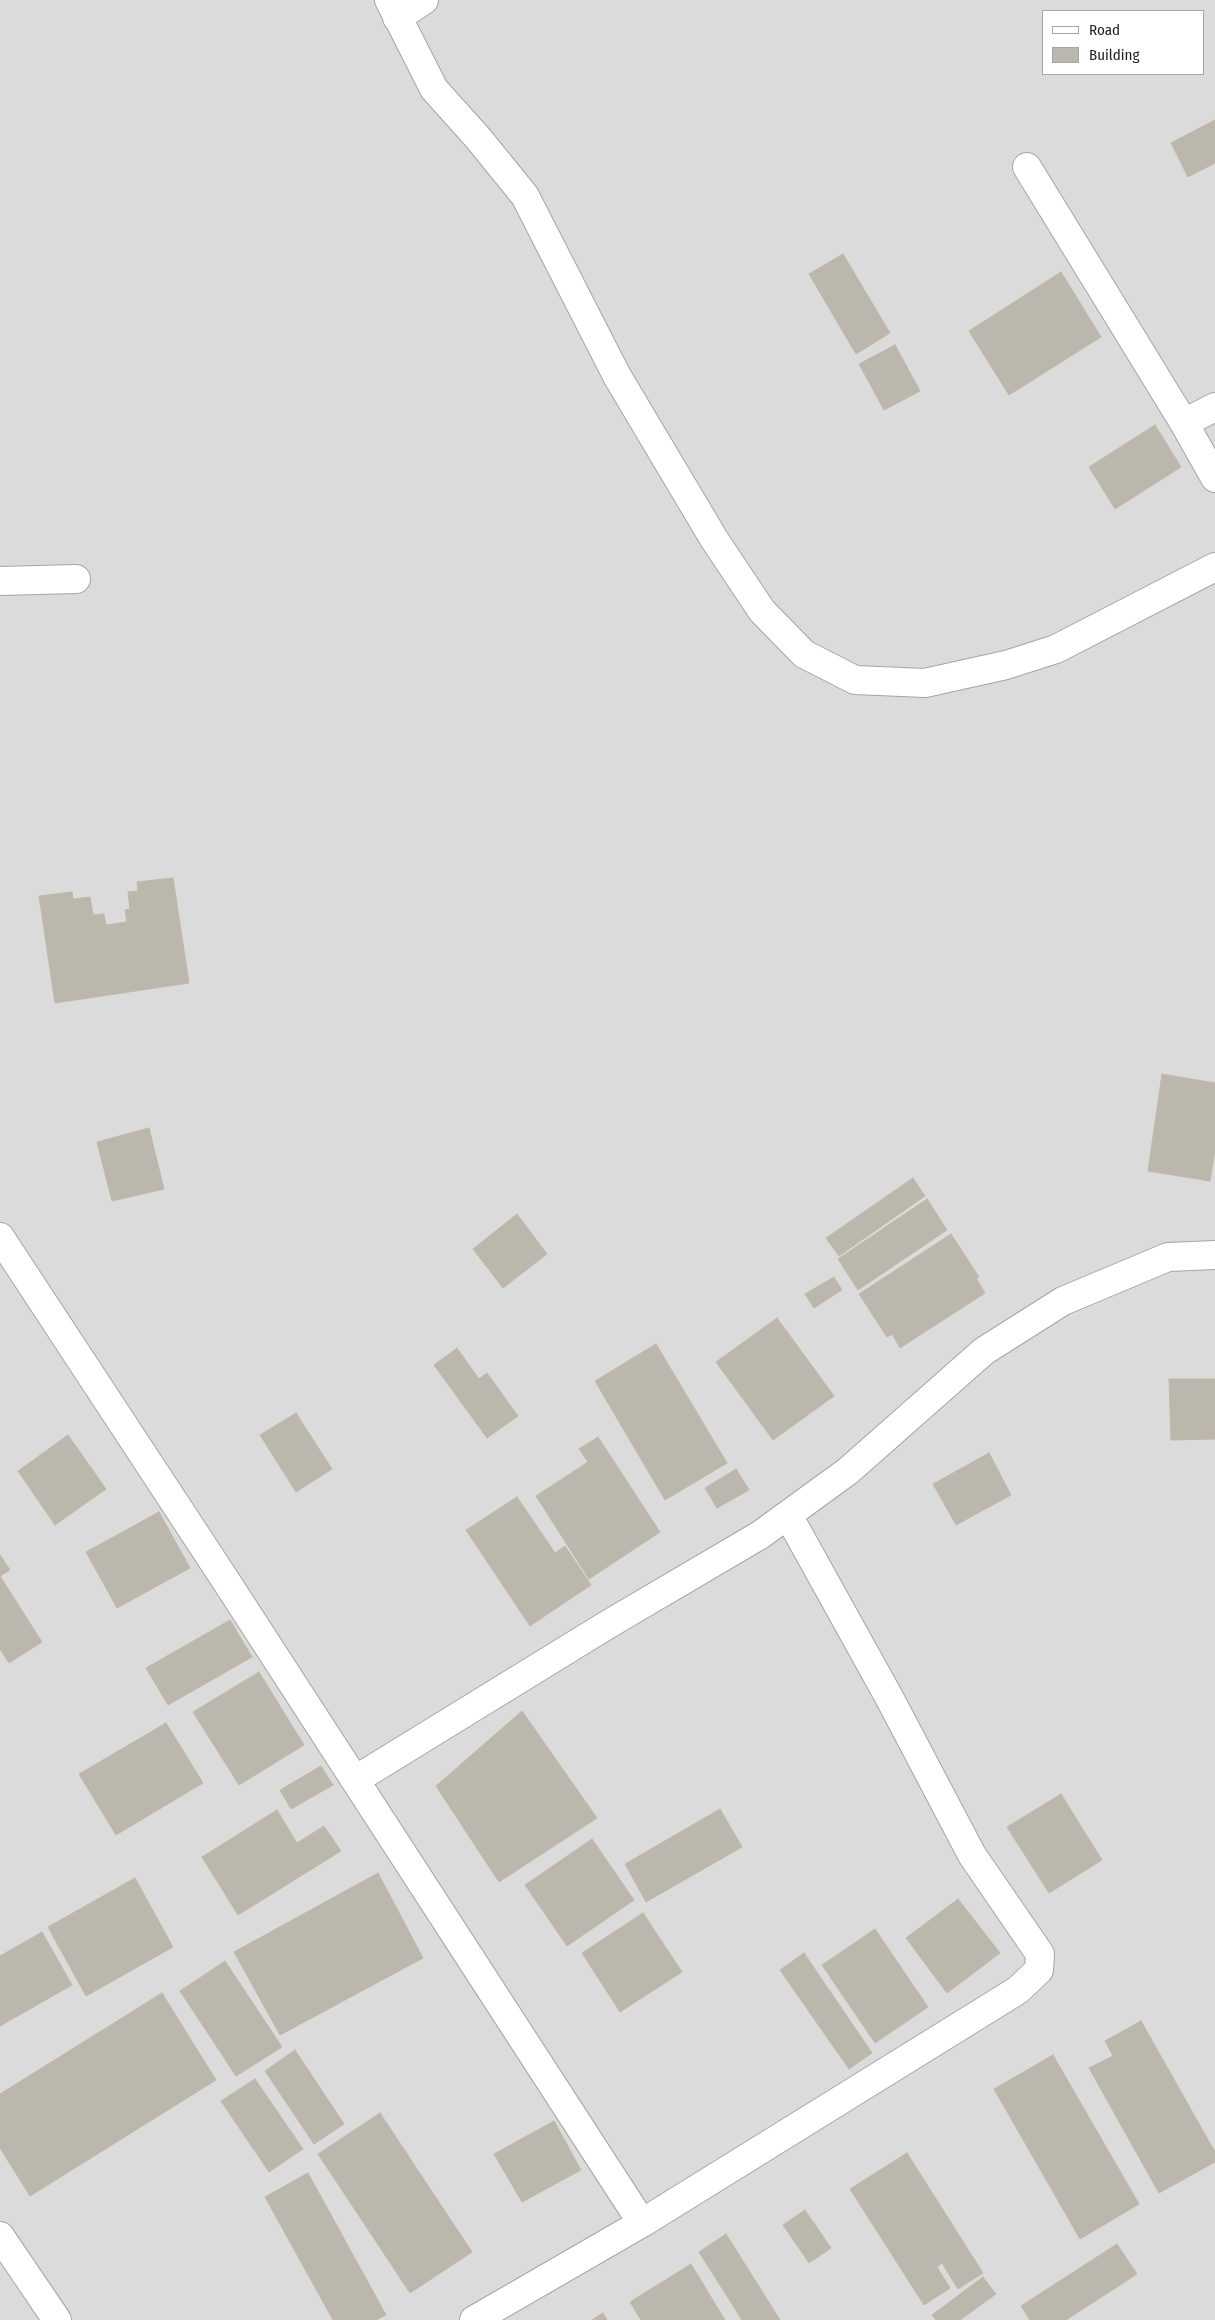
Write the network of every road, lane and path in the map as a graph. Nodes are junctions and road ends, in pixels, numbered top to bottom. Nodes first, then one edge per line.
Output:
1 (424, 0) edge
2 (393, 9) edge
3 (1026, 167) dead end
4 (1215, 407) edge
5 (1184, 423) junction
6 (1215, 478) edge
7 (1215, 567) edge
8 (76, 579) dead end
9 (0, 581) edge
10 (0, 1237) edge
11 (1215, 1255) edge
12 (788, 1515) junction
13 (354, 1780) junction
14 (642, 2223) junction
15 (0, 2236) edge
16 (57, 2320) edge
17 (474, 2320) edge

1 - 2 street
2 - 7 street
3 - 5 street
4 - 5 street
5 - 6 street
8 - 9 street
10 - 13 street
11 - 12 street
12 - 13 street
12 - 14 street
13 - 14 street
14 - 17 street
15 - 16 street

